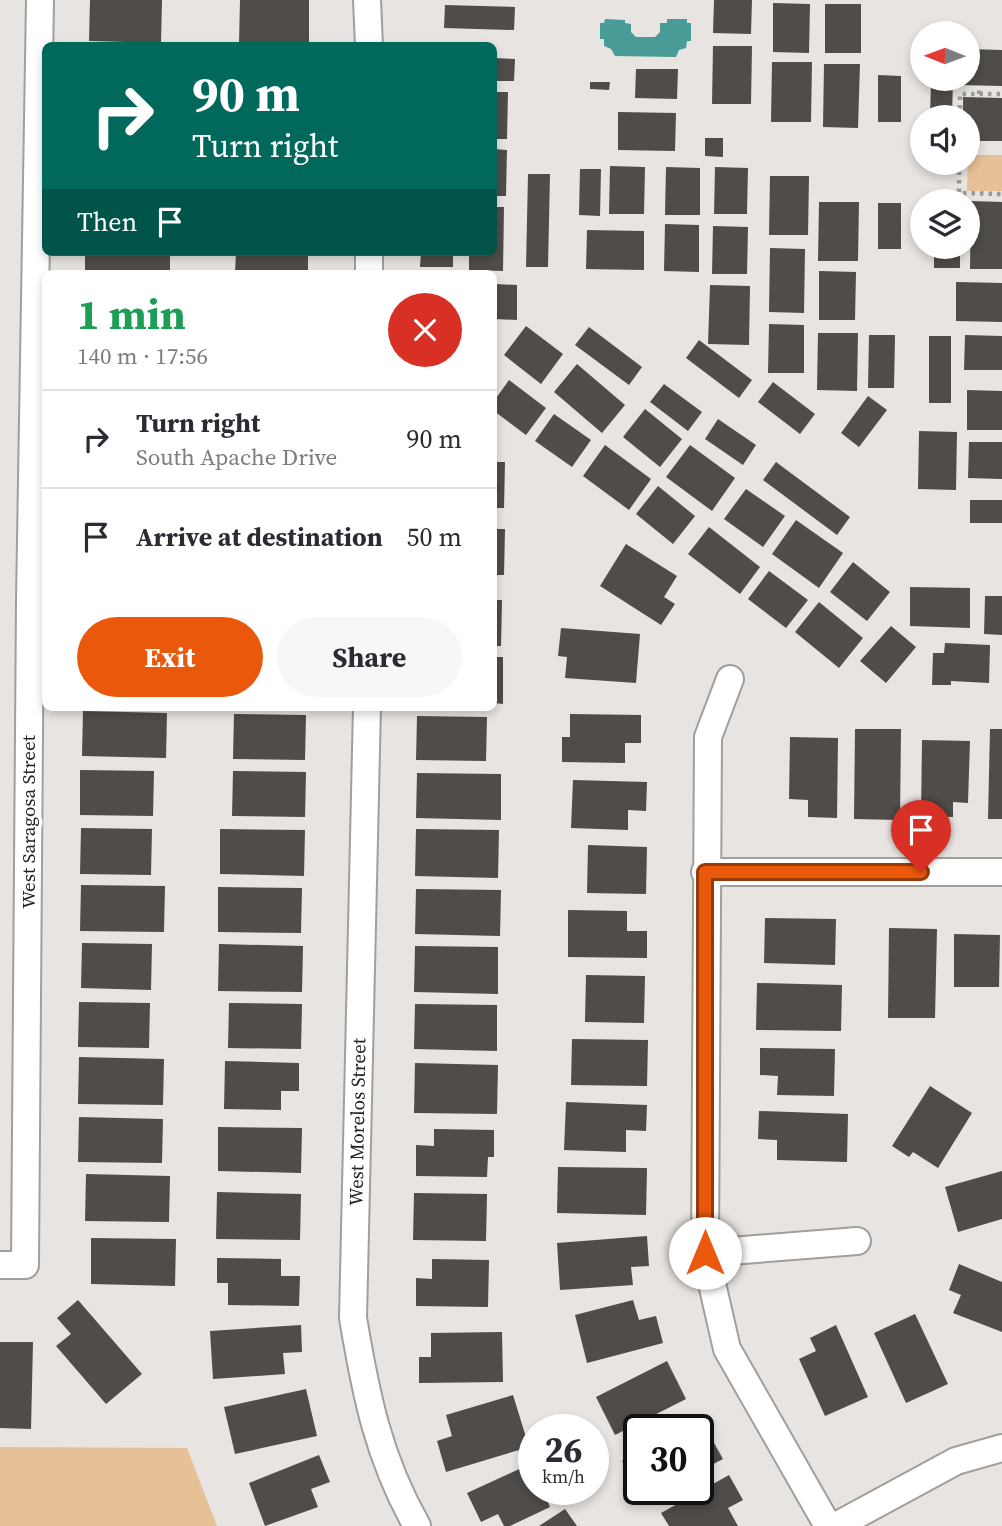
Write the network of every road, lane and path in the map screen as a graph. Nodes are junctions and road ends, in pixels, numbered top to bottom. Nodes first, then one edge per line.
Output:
1 (40, 0) edge
2 (367, 0) edge
3 (369, 42) edge
4 (980, 85) dead end
5 (1002, 94) edge
6 (983, 95) junction
7 (960, 105) edge
8 (959, 175) edge
9 (1002, 194) edge
10 (38, 600) edge
11 (730, 679) dead end
12 (367, 711) edge
13 (705, 872) junction
14 (1002, 872) edge
15 (857, 1241) dead end
16 (705, 1253) junction
17 (12, 1265) edge
18 (1002, 1448) edge
19 (417, 1526) edge
20 (828, 1526) edge
21 (836, 1526) edge

1 - 10 street, West Saragosa Street
2 - 3 street
4 - 6 path
5 - 6 path
6 - 7 path
8 - 9 path
10 - 17 street, West Saragosa Street
11 - 13 street
12 - 19 street, West Morelos Street
13 - 14 street
13 - 16 street
15 - 16 street
16 - 20 street
18 - 21 street

